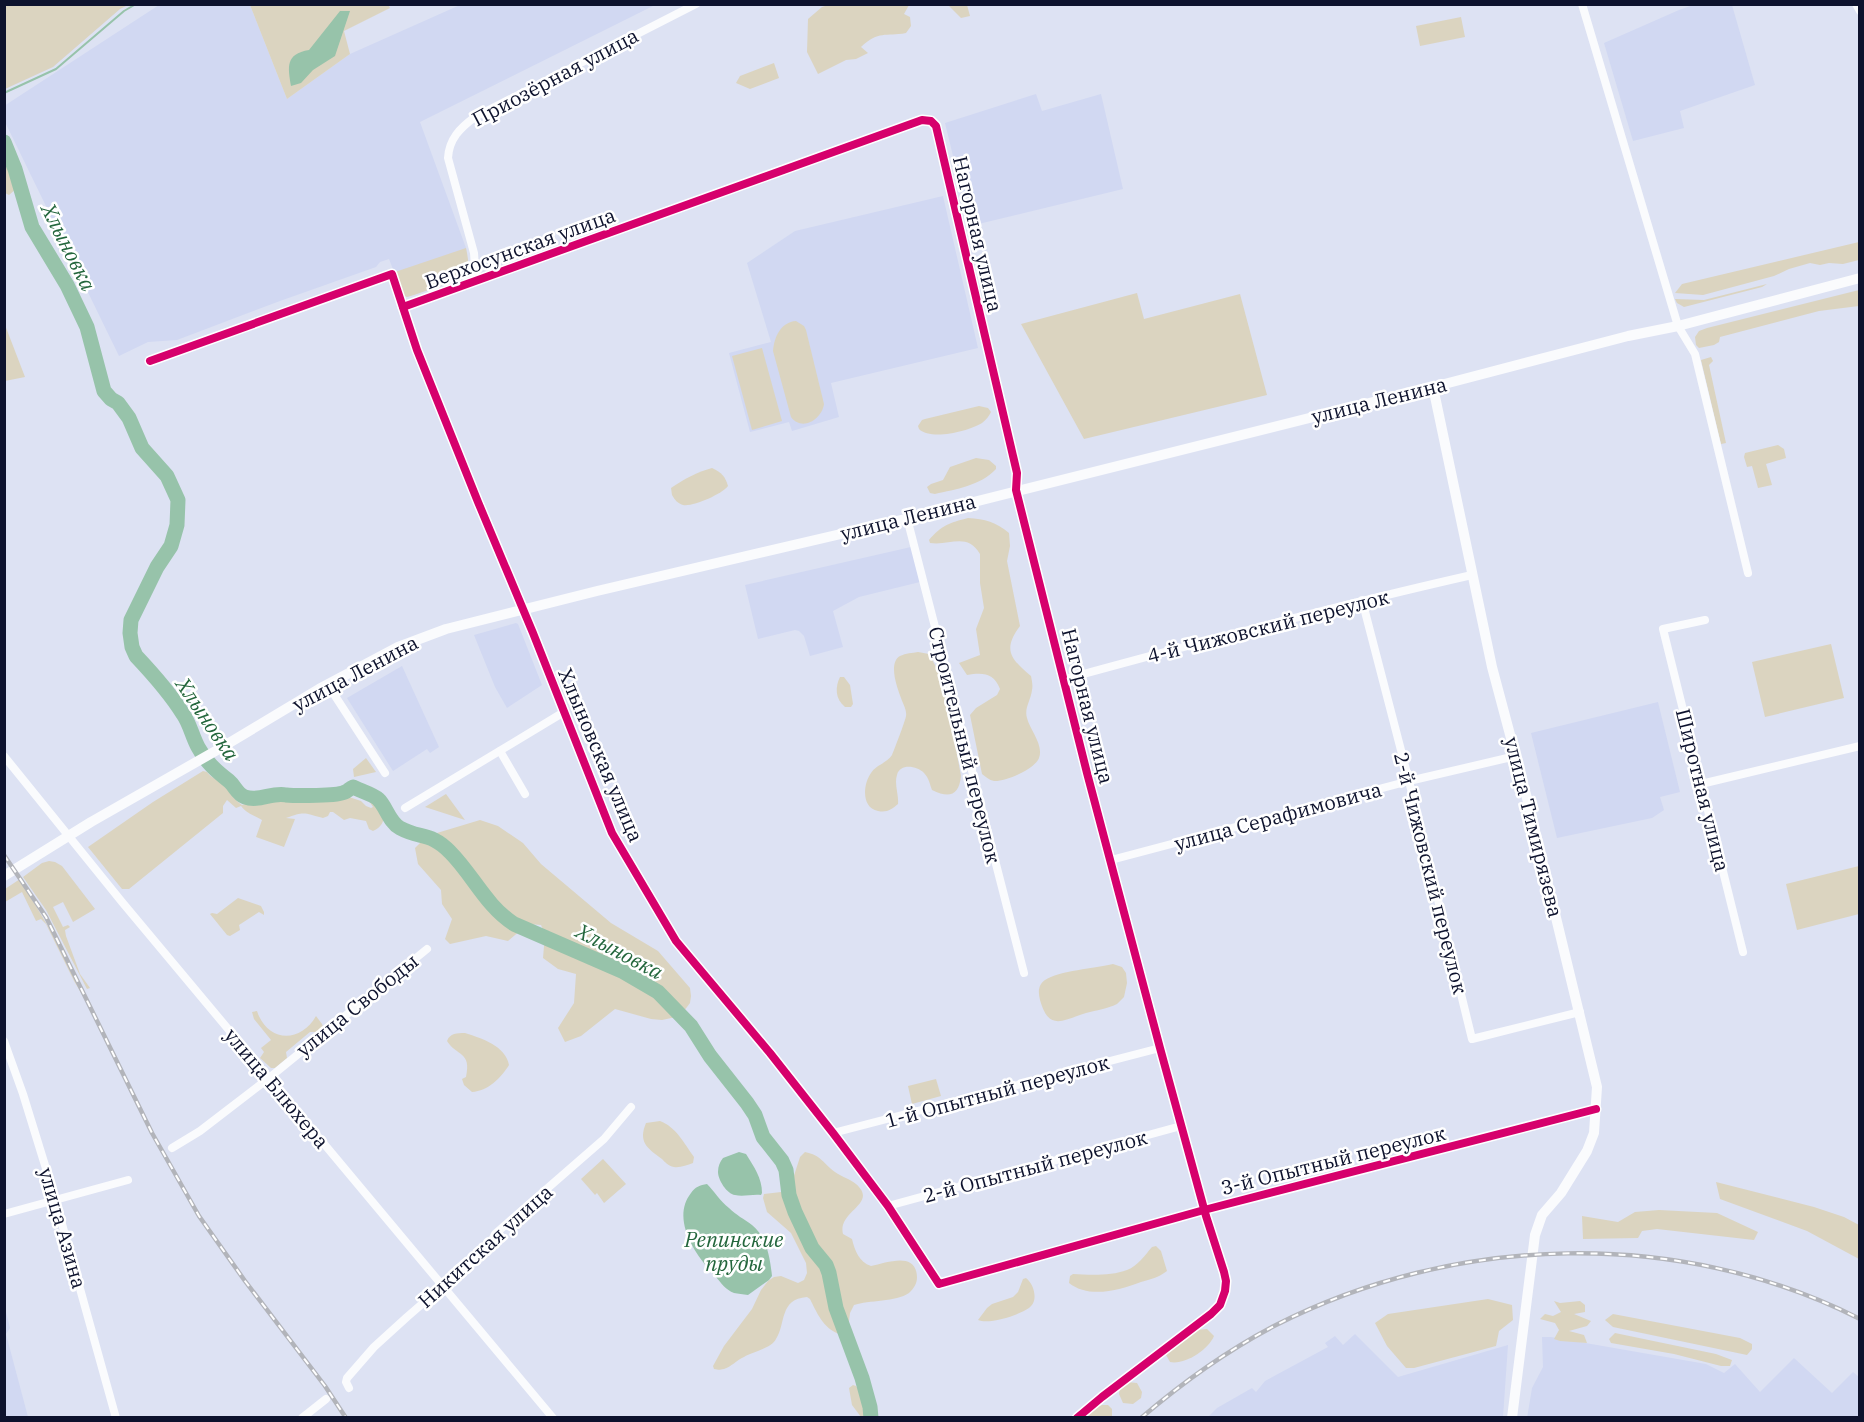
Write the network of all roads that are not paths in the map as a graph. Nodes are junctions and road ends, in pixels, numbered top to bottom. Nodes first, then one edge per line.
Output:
1 (696, 4) edge
2 (1582, 4) edge
3 (1856, 4) edge
4 (1860, 11) edge
5 (922, 120) joint
6 (1860, 278) edge
7 (476, 281) junction
8 (403, 307) junction
9 (1678, 326) junction
10 (150, 360) dead end
11 (1433, 387) junction
12 (1016, 490) junction
13 (907, 518) junction
14 (1748, 573) dead end
15 (1472, 575) junction
16 (1362, 600) junction
17 (522, 609) junction
18 (1705, 620) dead end
19 (1065, 679) junction
20 (328, 685) junction
21 (564, 712) junction
22 (1860, 746) edge
23 (500, 751) junction
24 (4, 756) edge
25 (1516, 756) junction
26 (385, 773) dead end
27 (1409, 781) junction
28 (1701, 784) junction
29 (525, 794) dead end
30 (405, 808) dead end
31 (69, 836) junction
32 (1112, 860) junction
33 (4, 876) edge
34 (427, 949) dead end
35 (1743, 952) dead end
36 (1024, 973) dead end
37 (1580, 1012) junction
38 (4, 1041) edge
39 (1160, 1048) junction
40 (269, 1077) junction
41 (631, 1107) dead end
42 (1596, 1109) junction
43 (1182, 1126) junction
44 (833, 1133) junction
45 (172, 1148) dead end
46 (128, 1180) dead end
47 (55, 1200) junction
48 (888, 1206) junction
49 (1204, 1210) junction
50 (4, 1214) edge
51 (939, 1284) joint
52 (443, 1287) junction
53 (349, 1388) dead end
54 (326, 1399) dead end
55 (116, 1418) edge
56 (302, 1418) edge
57 (552, 1418) edge
58 (1077, 1418) edge
59 (1512, 1418) edge

1 - 7 street, Приозёрная улица
2 - 9 street
3 - 4 street
5 - 7 street, Верхосунская улица
5 - 12 street, Нагорная улица
6 - 9 main road, улица Ленина
7 - 8 street, Верхосунская улица
8 - 10 street, Верхосунская улица
8 - 17 street, Хлыновская улица
9 - 11 main road, улица Ленина
9 - 14 street
11 - 12 main road, улица Ленина
11 - 15 main road, улица Тимирязева
12 - 13 main road, улица Ленина
12 - 19 street, Нагорная улица
13 - 17 main road, улица Ленина
13 - 36 street, Строительный переулок
15 - 16 street, 4-й Чижовский переулок
15 - 25 main road, улица Тимирязева
16 - 19 street, 4-й Чижовский переулок
16 - 27 street, 2-й Чижовский переулок
17 - 20 main road, улица Ленина
17 - 21 street, Хлыновская улица
18 - 28 street, Широтная улица
19 - 32 street, Нагорная улица
20 - 26 street
20 - 31 main road, улица Ленина
21 - 23 street
21 - 44 street, Хлыновская улица
22 - 28 street
23 - 29 street
23 - 30 street
24 - 31 street, улица Блюхера
25 - 27 street, улица Серафимовича
25 - 37 main road, улица Тимирязева
27 - 32 street, улица Серафимовича
27 - 37 street, 2-й Чижовский переулок
28 - 35 street, Широтная улица
31 - 33 main road, улица Ленина
31 - 40 street, улица Блюхера
32 - 39 street, Нагорная улица
34 - 40 street, улица Свободы
37 - 42 main road, улица Тимирязева
38 - 47 street, улица Азина
39 - 43 street, Нагорная улица
39 - 44 street, 1-й Опытный переулок
40 - 45 street, улица Свободы
40 - 52 street, улица Блюхера
41 - 52 street, Никитская улица
42 - 49 street, 3-й Опытный переулок
42 - 59 main road, улица Тимирязева
43 - 48 street, 2-й Опытный переулок
43 - 49 street, Нагорная улица
44 - 48 street, Хлыновская улица
46 - 47 street
47 - 50 street
47 - 55 street, улица Азина
48 - 51 street, Хлыновская улица
49 - 51 street, 3-й Опытный переулок
49 - 58 street, Нагорная улица
52 - 53 street, Никитская улица
52 - 57 street, улица Блюхера
54 - 56 street

